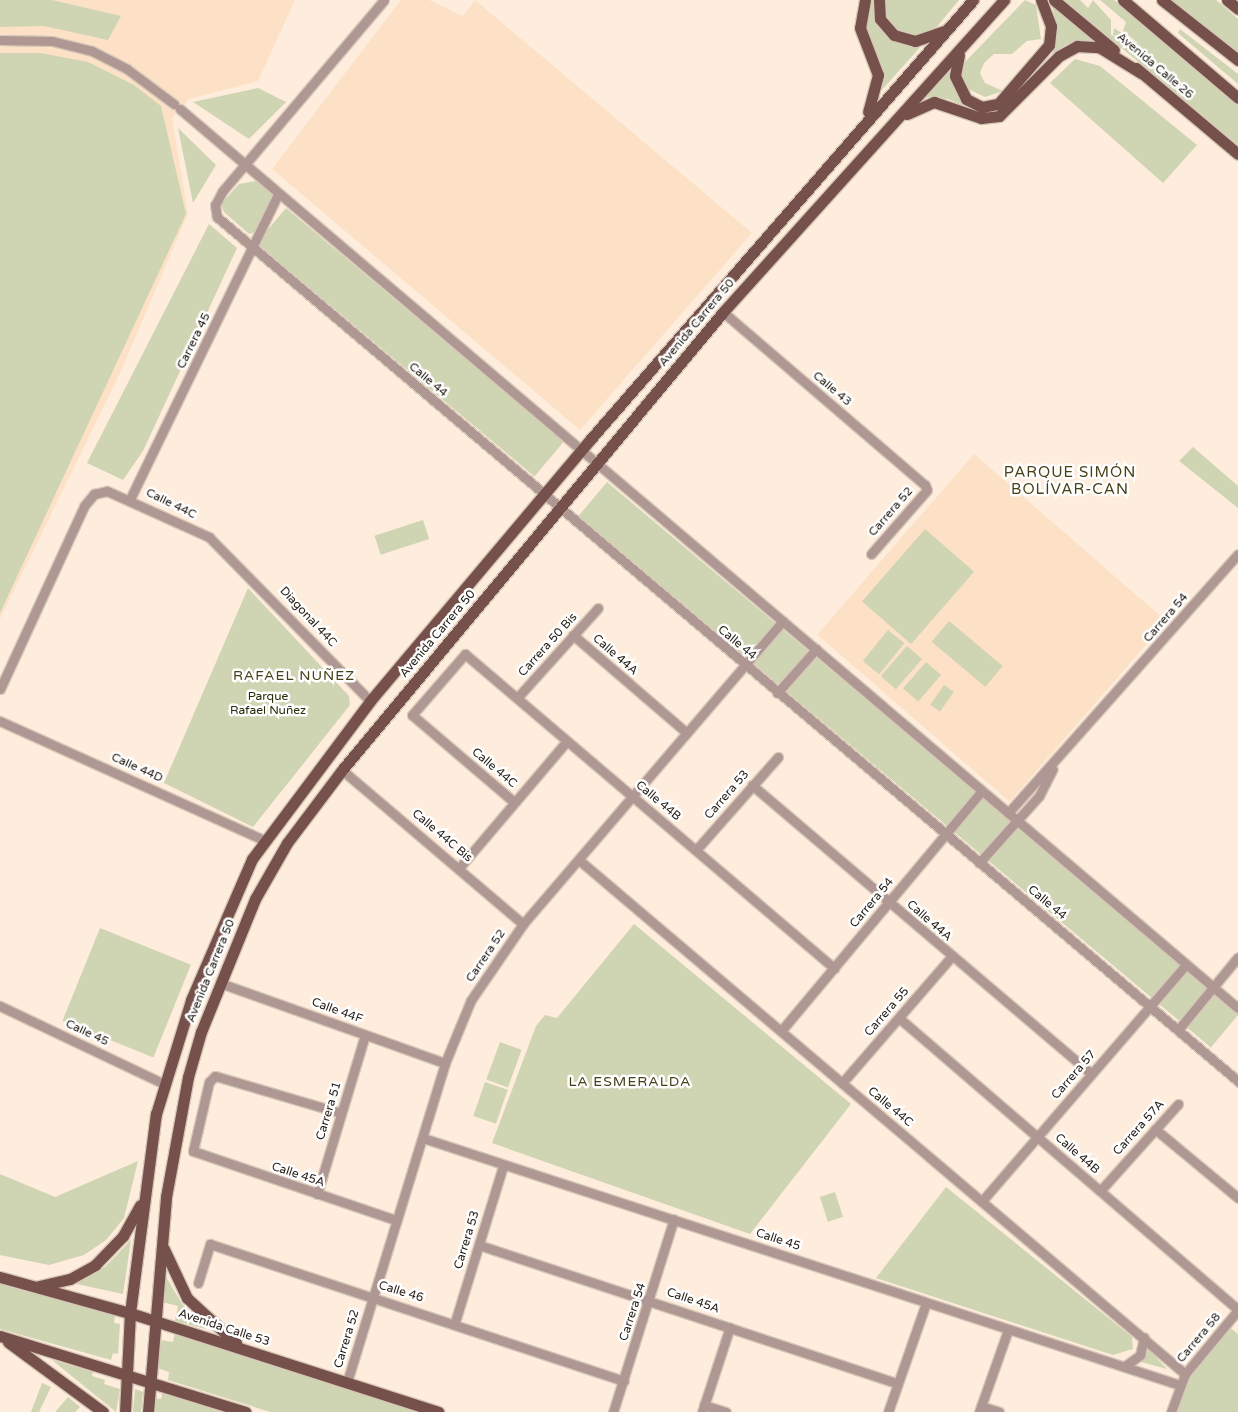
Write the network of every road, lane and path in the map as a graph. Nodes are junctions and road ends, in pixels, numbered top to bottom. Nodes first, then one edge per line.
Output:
1 (384, 0) edge
2 (864, 0) edge
3 (879, 0) edge
4 (973, 0) edge
5 (1004, 0) edge
6 (1041, 0) edge
7 (1054, 0) edge
8 (1122, 0) edge
9 (1162, 0) edge
10 (1227, 0) edge
11 (1238, 10) edge
12 (952, 25) junction
13 (0, 40) edge
14 (965, 46) junction
15 (1238, 60) edge
16 (1141, 73) junction
17 (1238, 98) edge
18 (863, 123) junction
19 (893, 123) junction
20 (1238, 154) edge
21 (243, 165) junction
22 (278, 194) junction
23 (253, 250) junction
24 (723, 312) junction
25 (581, 450) junction
26 (598, 465) junction
27 (925, 484) joint
28 (544, 496) junction
29 (130, 499) junction
30 (560, 510) junction
31 (226, 552) joint
32 (871, 554) dead end
33 (1238, 554) edge
34 (598, 608) dead end
35 (783, 622) junction
36 (573, 635) junction
37 (816, 649) junction
38 (744, 666) junction
39 (0, 690) edge
40 (776, 693) junction
41 (517, 698) junction
42 (370, 701) junction
43 (412, 715) joint
44 (0, 721) edge
45 (687, 733) junction
46 (567, 742) junction
47 (778, 757) dead end
48 (1054, 766) junction
49 (342, 770) junction
50 (752, 785) junction
51 (982, 791) junction
52 (632, 796) junction
53 (514, 802) junction
54 (1008, 813) junction
55 (1016, 821) junction
56 (946, 835) junction
57 (264, 840) junction
58 (696, 850) junction
59 (579, 860) junction
60 (979, 863) junction
61 (460, 867) junction
62 (889, 903) junction
63 (523, 924) junction
64 (951, 957) junction
65 (1238, 957) edge
66 (1186, 965) junction
67 (834, 968) junction
68 (220, 983) junction
69 (1214, 987) junction
70 (0, 1006) edge
71 (1150, 1007) junction
72 (1238, 1008) edge
73 (899, 1018) junction
74 (1178, 1030) junction
75 (780, 1031) junction
76 (365, 1035) junction
77 (445, 1063) junction
78 (1091, 1074) junction
79 (1238, 1081) edge
80 (842, 1083) junction
81 (164, 1084) junction
82 (1178, 1104) dead end
83 (342, 1113) junction
84 (1155, 1129) junction
85 (1038, 1137) junction
86 (423, 1138) junction
87 (503, 1166) junction
88 (1100, 1190) junction
89 (317, 1194) junction
90 (1238, 1198) edge
91 (143, 1199) junction
92 (982, 1201) junction
93 (674, 1219) junction
94 (396, 1220) junction
95 (162, 1243) junction
96 (479, 1245) junction
97 (0, 1277) edge
98 (198, 1283) dead end
99 (34, 1287) junction
100 (372, 1297) junction
101 (650, 1300) junction
102 (926, 1303) junction
103 (1238, 1310) edge
104 (130, 1313) junction
105 (155, 1321) junction
106 (455, 1322) junction
107 (730, 1327) junction
108 (1008, 1330) junction
109 (0, 1336) edge
110 (1144, 1337) junction
111 (243, 1349) junction
112 (1125, 1366) junction
113 (127, 1373) junction
114 (1185, 1374) junction
115 (150, 1381) junction
116 (624, 1381) junction
117 (346, 1382) junction
118 (897, 1383) junction
119 (1180, 1386) junction
120 (703, 1408) edge
121 (980, 1409) edge
122 (103, 1412) edge
123 (125, 1412) edge
124 (148, 1412) edge
125 (245, 1412) edge
126 (438, 1412) edge
127 (613, 1412) edge
128 (726, 1412) edge
129 (888, 1412) edge
130 (999, 1412) edge
131 (1171, 1412) edge

1 - 21 street
2 - 18 main road
3 - 12 main road
4 - 12 main road, Avenida Carrera 50
5 - 14 main road, Avenida Carrera 50
6 - 14 main road
7 - 16 main road, Avenida Calle 26
8 - 17 main road
9 - 15 main road
10 - 11 main road
12 - 18 main road, Avenida Carrera 50
13 - 21 street
14 - 19 main road, Avenida Carrera 50
16 - 19 main road
16 - 20 main road, Avenida Calle 26
18 - 25 main road, Avenida Carrera 50
19 - 24 main road, Avenida Carrera 50
21 - 22 street
21 - 23 street, Calle 44
22 - 23 street, Carrera 45
22 - 25 street
23 - 28 street, Calle 44
23 - 29 street, Carrera 45
24 - 26 main road, Avenida Carrera 50
24 - 27 street, Calle 43
25 - 26 street
25 - 28 main road, Avenida Carrera 50
26 - 30 main road, Avenida Carrera 50
26 - 35 street
27 - 32 street, Carrera 52
28 - 30 street, Calle 44
28 - 42 main road, Avenida Carrera 50
29 - 31 street, Calle 44C
29 - 39 street, Calle 44C
30 - 38 street, Calle 44
30 - 49 main road, Avenida Carrera 50
31 - 42 street, Diagonal 44C
33 - 48 street, Carrera 54
34 - 36 street, Carrera 50 Bis
35 - 37 street
35 - 38 street, Carrera 52
36 - 41 street, Carrera 50 Bis
36 - 45 street, Calle 44A
37 - 40 street
37 - 51 street
38 - 40 street, Calle 44
38 - 45 street, Carrera 52
40 - 56 street, Calle 44
41 - 43 street, Calle 44B
41 - 46 street, Calle 44B
42 - 57 main road, Avenida Carrera 50
43 - 53 street, Calle 44C
44 - 57 street, Calle 44D
45 - 52 street, Carrera 52
46 - 52 street, Calle 44B
46 - 53 street
47 - 50 street, Carrera 53
48 - 54 street, Carrera 54
48 - 55 street, Carrera 54
49 - 61 street, Calle 44C Bis
49 - 68 main road, Avenida Carrera 50
50 - 58 street, Carrera 53
50 - 62 street, Calle 44A
51 - 54 street
51 - 56 street, Carrera 54
52 - 58 street, Calle 44B
52 - 59 street, Carrera 52
53 - 61 street
54 - 55 street
55 - 60 street, Carrera 54
55 - 66 street
56 - 60 street, Calle 44
56 - 62 street, Carrera 54
57 - 81 main road, Avenida Carrera 50
58 - 67 street, Calle 44B
59 - 63 street, Carrera 52
59 - 75 street, Calle 44C
60 - 71 street, Calle 44
61 - 63 street, Calle 44C Bis
62 - 64 street, Calle 44A
62 - 67 street, Carrera 54
63 - 77 street, Carrera 52
64 - 73 street, Carrera 55
64 - 78 street, Calle 44A
65 - 69 street
66 - 69 street
66 - 71 street, Carrera 57
67 - 75 street, Carrera 54
68 - 76 street, Calle 44F
68 - 95 main road, Avenida Carrera 50
69 - 72 street
69 - 74 street
70 - 81 street, Calle 45
71 - 74 street, Calle 44
71 - 78 street, Carrera 57
73 - 80 street, Carrera 55
73 - 85 street, Calle 44B
74 - 79 street, Calle 44
75 - 80 street, Calle 44C
76 - 77 street, Calle 44F
76 - 83 street, Carrera 51
77 - 86 street, Carrera 52
78 - 85 street, Carrera 57
80 - 92 street, Calle 44C
81 - 91 main road, Avenida Carrera 50
82 - 84 street, Carrera 57A
83 - 89 street, Carrera 51
83 - 89 street, Calle 45A
84 - 88 street, Carrera 57A
84 - 90 street
85 - 88 street, Calle 44B
85 - 92 street, Carrera 57
86 - 87 street, Calle 45
86 - 94 street, Carrera 52
87 - 93 street, Calle 45
87 - 96 street, Carrera 53
88 - 103 street, Calle 44B
89 - 94 street, Calle 45A
91 - 99 main road
91 - 104 main road, Avenida Carrera 50
92 - 110 street, Calle 44C
93 - 101 street, Carrera 54
93 - 102 street, Calle 45
94 - 100 street, Carrera 52
95 - 105 main road, Avenida Carrera 50
95 - 111 main road
96 - 101 street, Calle 45A
96 - 106 street, Carrera 53
97 - 99 main road, Avenida Calle 53
98 - 100 street, Calle 46
99 - 104 main road, Avenida Calle 53
100 - 106 street, Calle 46
100 - 117 street, Carrera 52
101 - 107 street, Calle 45A
101 - 116 street, Carrera 54
102 - 108 street, Calle 45
102 - 118 street
103 - 114 street, Carrera 58
104 - 105 main road, Avenida Calle 53
104 - 113 main road, Avenida Carrera 50
105 - 111 main road, Avenida Calle 53
105 - 115 main road, Avenida Carrera 50
106 - 116 street, Calle 46
107 - 118 street, Calle 45A
107 - 120 street
108 - 112 street, Calle 45
108 - 121 street
109 - 113 main road
109 - 122 main road
110 - 112 street
110 - 114 street, Calle 44C
111 - 117 main road, Avenida Calle 53
112 - 119 street, Calle 45
113 - 115 main road
113 - 123 main road, Avenida Carrera 50
114 - 119 street, Carrera 58
115 - 124 main road, Avenida Carrera 50
115 - 125 main road
116 - 127 street, Carrera 54
117 - 126 main road, Avenida Calle 53
118 - 129 street
119 - 131 street, Carrera 58
120 - 128 street
121 - 130 street

